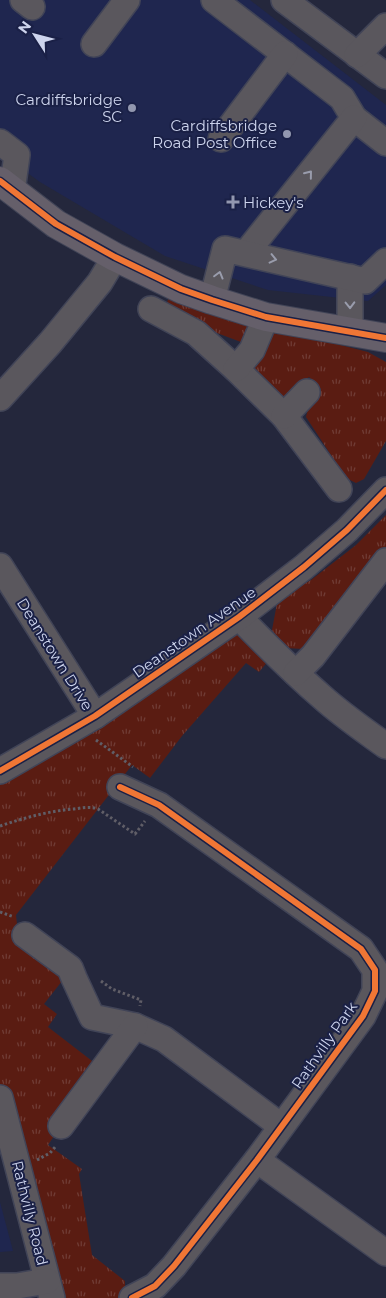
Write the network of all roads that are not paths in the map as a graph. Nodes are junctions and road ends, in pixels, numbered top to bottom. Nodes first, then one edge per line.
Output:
1 (127, 0) edge
2 (214, 0) edge
3 (284, 0) edge
4 (386, 26) edge
5 (94, 44) dead end
6 (285, 54) junction
7 (357, 55) junction
8 (386, 76) edge
9 (354, 118) junction
10 (221, 139) dead end
11 (0, 142) edge
12 (386, 142) edge
13 (6, 186) edge
14 (246, 253) junction
15 (115, 258) junction
16 (386, 261) edge
17 (350, 277) junction
18 (212, 300) junction
19 (151, 309) dead end
20 (266, 317) junction
21 (350, 332) junction
22 (386, 338) edge
23 (236, 369) junction
24 (307, 392) dead end
25 (0, 398) edge
26 (284, 416) junction
27 (339, 489) dead end
28 (386, 490) edge
29 (386, 562) edge
30 (0, 566) edge
31 (239, 617) junction
32 (296, 673) junction
33 (86, 721) junction
34 (386, 746) edge
35 (0, 771) edge
36 (129, 778) road end
37 (25, 935) dead end
38 (135, 1026) junction
39 (0, 1098) edge
40 (61, 1126) road end
41 (281, 1126) junction
42 (257, 1160) junction
43 (386, 1252) edge
44 (0, 1286) edge
45 (49, 1289) edge
46 (132, 1298) edge

1 - 5 street
2 - 6 street
3 - 7 street
4 - 7 street
6 - 9 street
6 - 10 street
7 - 8 street
9 - 12 street
14 -> 9 street
11 - 13 street
13 - 15 main road
14 -> 17 street
18 -> 14 street
15 - 18 main road
15 - 25 street
16 - 17 street
17 -> 21 street
18 - 20 main road
19 - 23 street
20 - 21 main road
20 - 23 street
21 - 22 main road
23 - 26 street
24 - 26 street
26 - 27 street
28 - 31 street, Deanstown Avenue
29 - 32 street
30 - 33 street, Deanstown Drive
31 - 32 street
31 - 33 street, Deanstown Avenue
32 - 34 street
33 - 35 street, Deanstown Avenue
36 - 41 street, Rathvilly Park
37 - 38 street
38 - 40 street
38 - 41 street
39 - 45 street, Rathvilly Road
41 - 42 street, Rathvilly Park
42 - 43 street
42 - 46 street, Rathvilly Park
44 - 45 street

